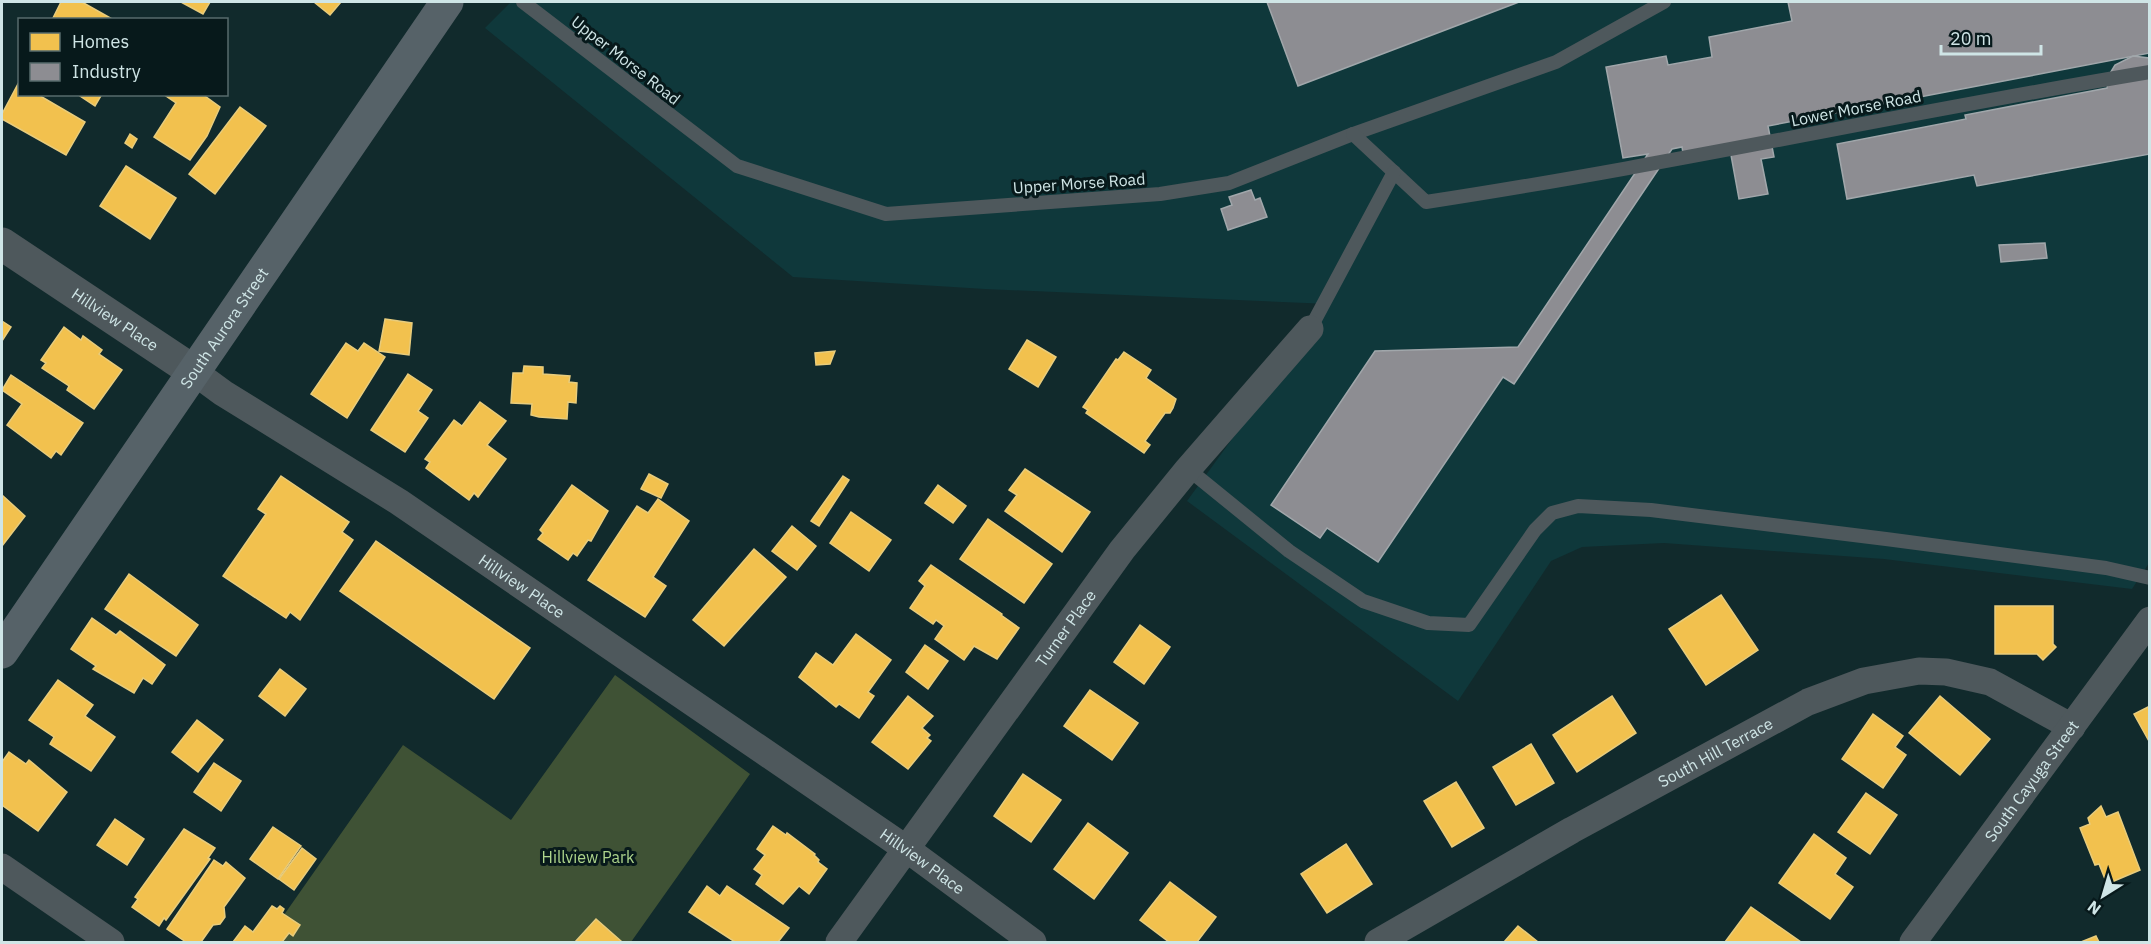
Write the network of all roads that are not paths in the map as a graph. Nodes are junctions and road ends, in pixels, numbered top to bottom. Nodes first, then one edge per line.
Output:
1 (447, 2) edge
2 (523, 2) edge
3 (1664, 2) edge
4 (2150, 72) edge
5 (1353, 134) junction
6 (1394, 172) junction
7 (2, 244) edge
8 (1310, 329) joint
9 (193, 371) junction
10 (1188, 469) junction
11 (2150, 578) edge
12 (2150, 620) edge
13 (2, 652) edge
14 (2072, 727) junction
15 (908, 850) junction
16 (2, 867) edge
17 (111, 942) edge
18 (839, 942) edge
19 (1034, 942) edge
20 (1378, 942) edge
21 (1913, 942) edge

1 - 9 main road, South Aurora Street
2 - 5 lane, Upper Morse Road
3 - 5 lane, Upper Morse Road
4 - 6 lane, Lower Morse Road
5 - 6 lane
6 - 8 lane
7 - 9 street, Hillview Place
8 - 10 street, Turner Place
9 - 13 main road, South Aurora Street
9 - 15 street, Hillview Place
10 - 11 lane
10 - 15 street, Turner Place
12 - 14 street, South Cayuga Street
14 - 20 street, South Hill Terrace
14 - 21 street, South Cayuga Street
15 - 18 street, Turner Place
15 - 19 street, Hillview Place
16 - 17 street

